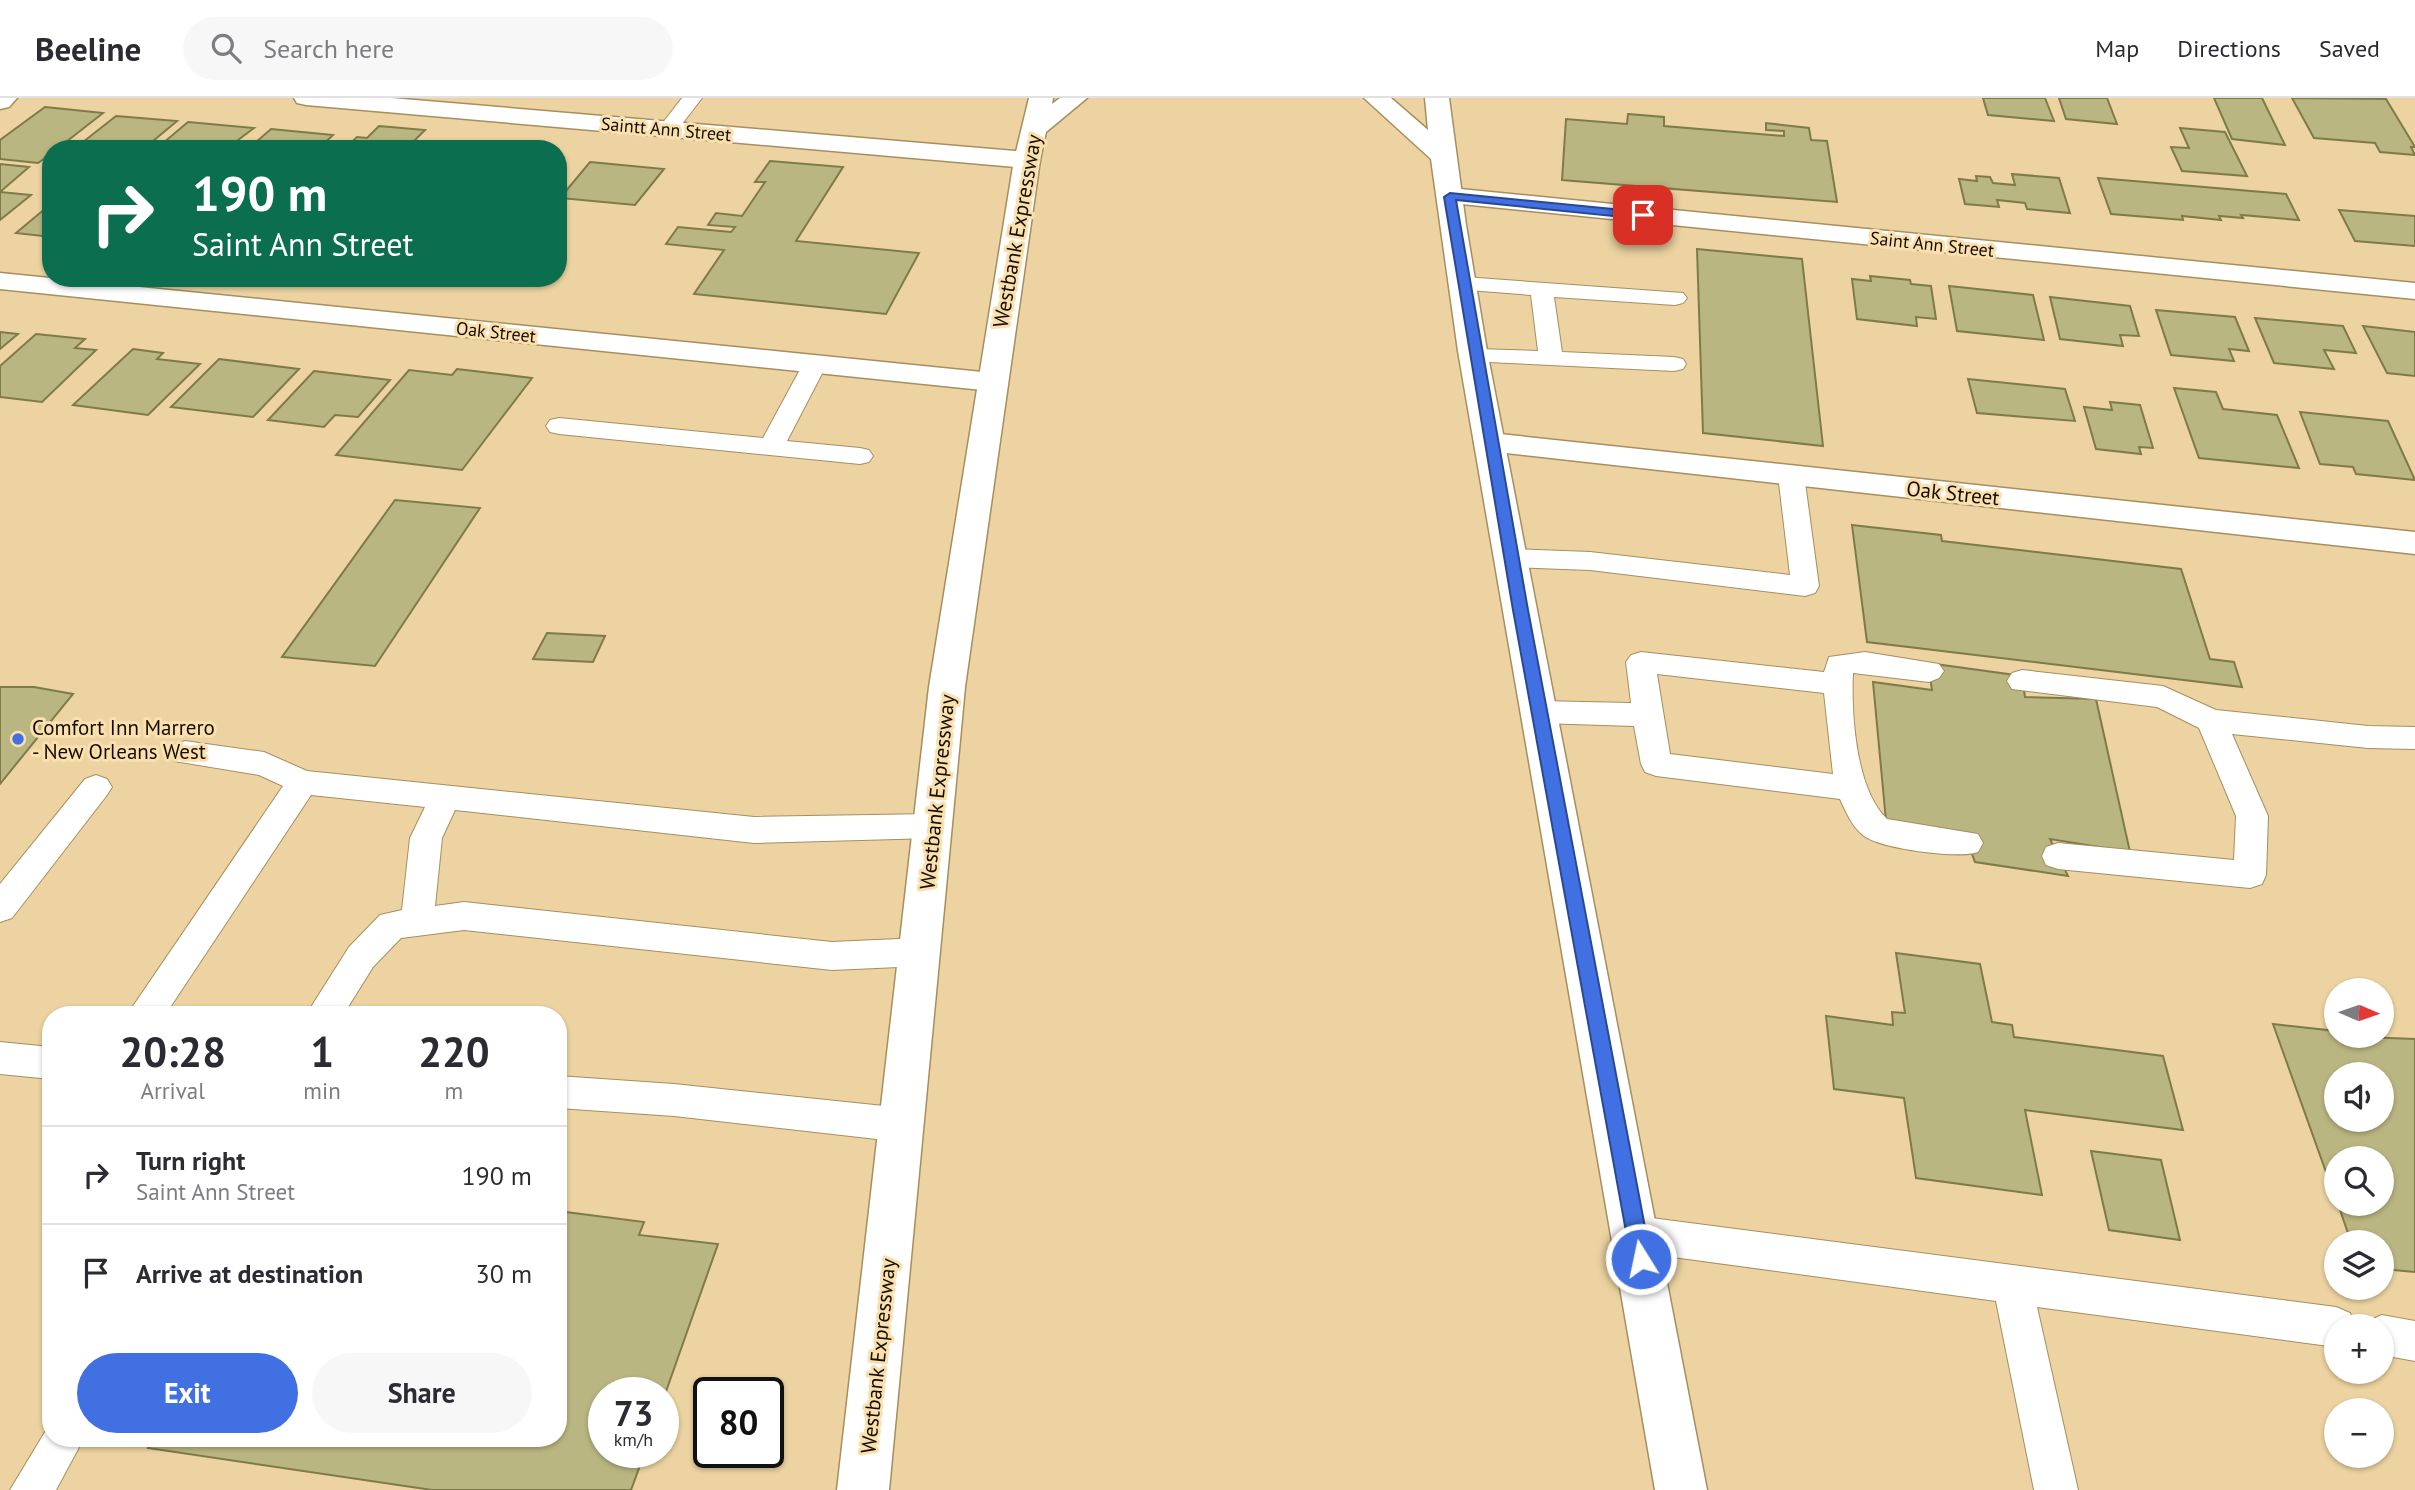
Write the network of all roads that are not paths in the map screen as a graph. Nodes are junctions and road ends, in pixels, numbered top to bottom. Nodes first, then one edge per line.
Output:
1 (5, 98) edge
2 (306, 98) edge
3 (692, 98) edge
4 (1075, 98) edge
5 (1376, 98) edge
6 (1437, 98) edge
7 (0, 102) edge
8 (1034, 129) edge
9 (668, 130) junction
10 (1443, 156) junction
11 (1450, 197) junction
12 (0, 281) edge
13 (1464, 284) junction
14 (42, 285) edge
15 (59, 287) edge
16 (1542, 290) junction
17 (2415, 291) edge
18 (1675, 298) dead end
19 (1476, 356) junction
20 (1551, 359) junction
21 (815, 364) junction
22 (1674, 364) dead end
23 (992, 382) junction
24 (559, 426) dead end
25 (1490, 443) junction
26 (771, 447) junction
27 (860, 456) dead end
28 (1791, 475) junction
29 (2415, 543) edge
30 (1511, 558) junction
31 (1930, 671) dead end
32 (2022, 681) dead end
33 (1836, 684) junction
34 (1539, 712) junction
35 (1647, 715) junction
36 (2211, 721) junction
37 (2415, 738) edge
38 (185, 753) dead end
39 (303, 782) junction
40 (96, 787) dead end
41 (1851, 788) junction
42 (446, 797) junction
43 (933, 826) junction
44 (1968, 843) dead end
45 (2058, 856) dead end
46 (0, 908) edge
47 (417, 922) junction
48 (921, 952) junction
49 (151, 1006) edge
50 (330, 1006) edge
51 (0, 1058) edge
52 (42, 1062) edge
53 (567, 1093) edge
54 (903, 1125) junction
55 (1636, 1234) junction
56 (2012, 1283) junction
57 (2324, 1325) edge
58 (2394, 1337) edge
59 (2415, 1341) edge
60 (58, 1447) edge
61 (32, 1490) edge
62 (863, 1490) edge
63 (1681, 1490) edge
64 (2056, 1490) edge

1 - 7 main road
2 - 9 main road, Saintt Ann Street
3 - 9 lane
4 - 8 main road
5 - 10 main road
6 - 10 main road
8 - 9 main road, Saintt Ann Street
8 - 23 main road, Westbank Expressway
10 - 11 main road
11 - 13 main road
11 - 17 main road, Saint Ann Street
12 - 14 main road, Oak Street
13 - 16 lane
13 - 19 main road
15 - 21 main road, Oak Street
16 - 18 lane
16 - 20 lane
19 - 20 lane
19 - 25 main road
20 - 22 lane
21 - 23 main road, Oak Street
21 - 26 lane
23 - 43 main road, Westbank Expressway
24 - 26 lane
25 - 28 main road, Oak Street
25 - 30 main road
26 - 27 lane
28 - 29 main road, Oak Street
28 - 30 lane
30 - 34 main road
31 - 33 lane
32 - 36 lane
33 - 35 lane
33 - 41 lane
34 - 35 lane
34 - 55 main road
35 - 41 lane
36 - 37 lane
36 - 45 lane
38 - 39 lane
39 - 42 lane
39 - 49 lane
40 - 46 lane
41 - 44 lane
42 - 43 lane
42 - 47 lane
43 - 48 main road, Westbank Expressway
47 - 48 lane
47 - 50 lane
48 - 54 main road, Westbank Expressway
51 - 52 lane
53 - 54 lane
54 - 62 main road, Westbank Expressway
55 - 56 lane
55 - 63 main road
56 - 57 lane
56 - 64 lane
58 - 59 lane
60 - 61 lane

